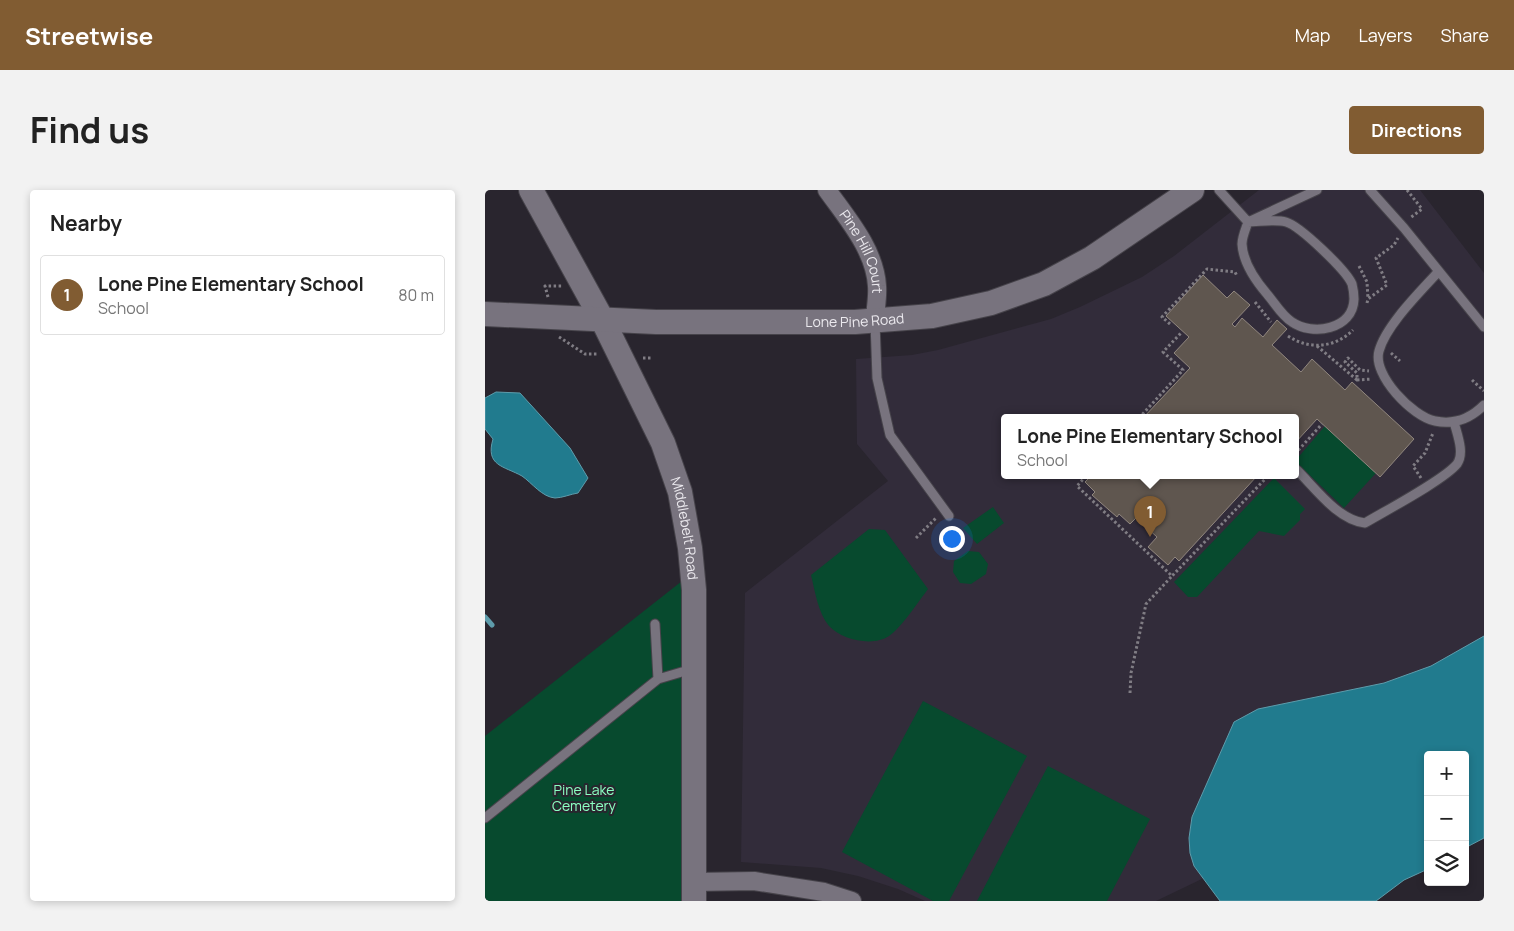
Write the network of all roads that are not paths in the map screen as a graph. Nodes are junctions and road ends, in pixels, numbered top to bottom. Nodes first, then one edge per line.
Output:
1 (531, 190) edge
2 (827, 190) edge
3 (1192, 190) edge
4 (1219, 190) edge
5 (1317, 190) edge
6 (1370, 190) edge
7 (1248, 222) junction
8 (1439, 271) junction
9 (485, 314) edge
10 (603, 321) junction
11 (875, 322) junction
12 (1484, 327) edge
13 (1484, 405) edge
14 (1454, 422) junction
15 (1299, 472) edge
16 (947, 513) road end
17 (655, 624) dead end
18 (695, 668) junction
19 (658, 679) junction
20 (485, 818) edge
21 (694, 892) edge
22 (852, 901) edge

1 - 10 street, Middlebelt Road
2 - 11 street, Pine Hill Court
3 - 11 street, Lone Pine Road
4 - 7 lane
5 - 7 lane
6 - 8 lane
7 - 7 lane
8 - 12 lane
8 - 14 lane
9 - 10 street, Lone Pine Road
10 - 11 street, Lone Pine Road
10 - 18 street, Middlebelt Road
11 - 16 lane
13 - 14 lane
14 - 15 lane
17 - 19 lane
18 - 19 lane
18 - 21 street, Middlebelt Road
19 - 20 lane
21 - 22 street

